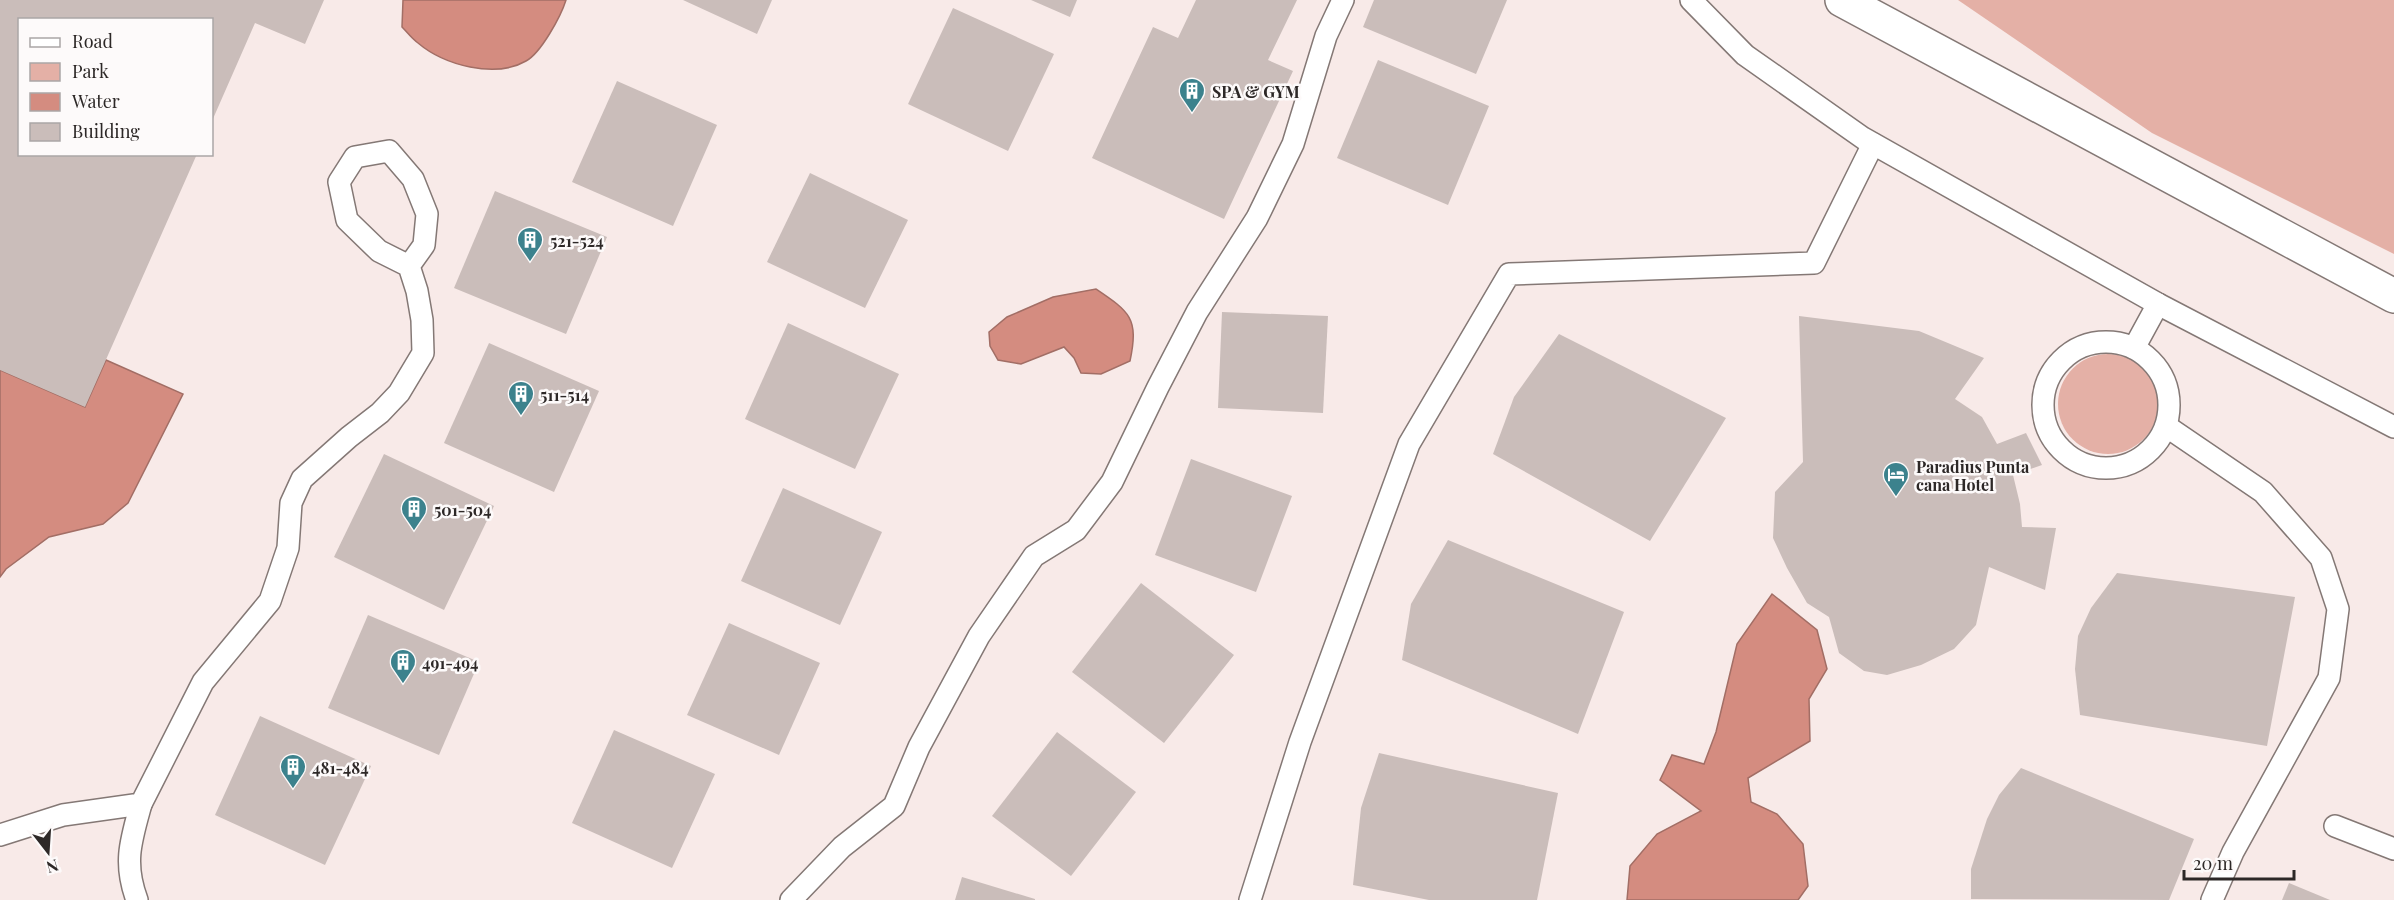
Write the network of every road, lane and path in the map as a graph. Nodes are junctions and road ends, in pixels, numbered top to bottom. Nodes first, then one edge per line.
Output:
1 (1343, 0) edge
2 (1691, 0) edge
3 (1842, 0) edge
4 (1874, 144) junction
5 (409, 266) junction
6 (2394, 296) edge
7 (2158, 304) junction
8 (2134, 348) junction
9 (2166, 426) junction
10 (2394, 427) edge
11 (141, 804) junction
12 (2335, 826) dead end
13 (0, 836) edge
14 (2394, 849) edge
15 (136, 900) edge
16 (790, 900) edge
17 (1250, 900) edge
18 (2212, 900) edge

1 - 16 lane
2 - 4 lane
3 - 6 street
4 - 7 lane
4 - 17 lane
5 - 5 lane
5 - 11 lane
7 - 8 lane
7 - 10 lane
8 - 9 lane
8 - 9 lane
9 - 18 lane
11 - 13 lane
11 - 15 lane
12 - 14 lane

